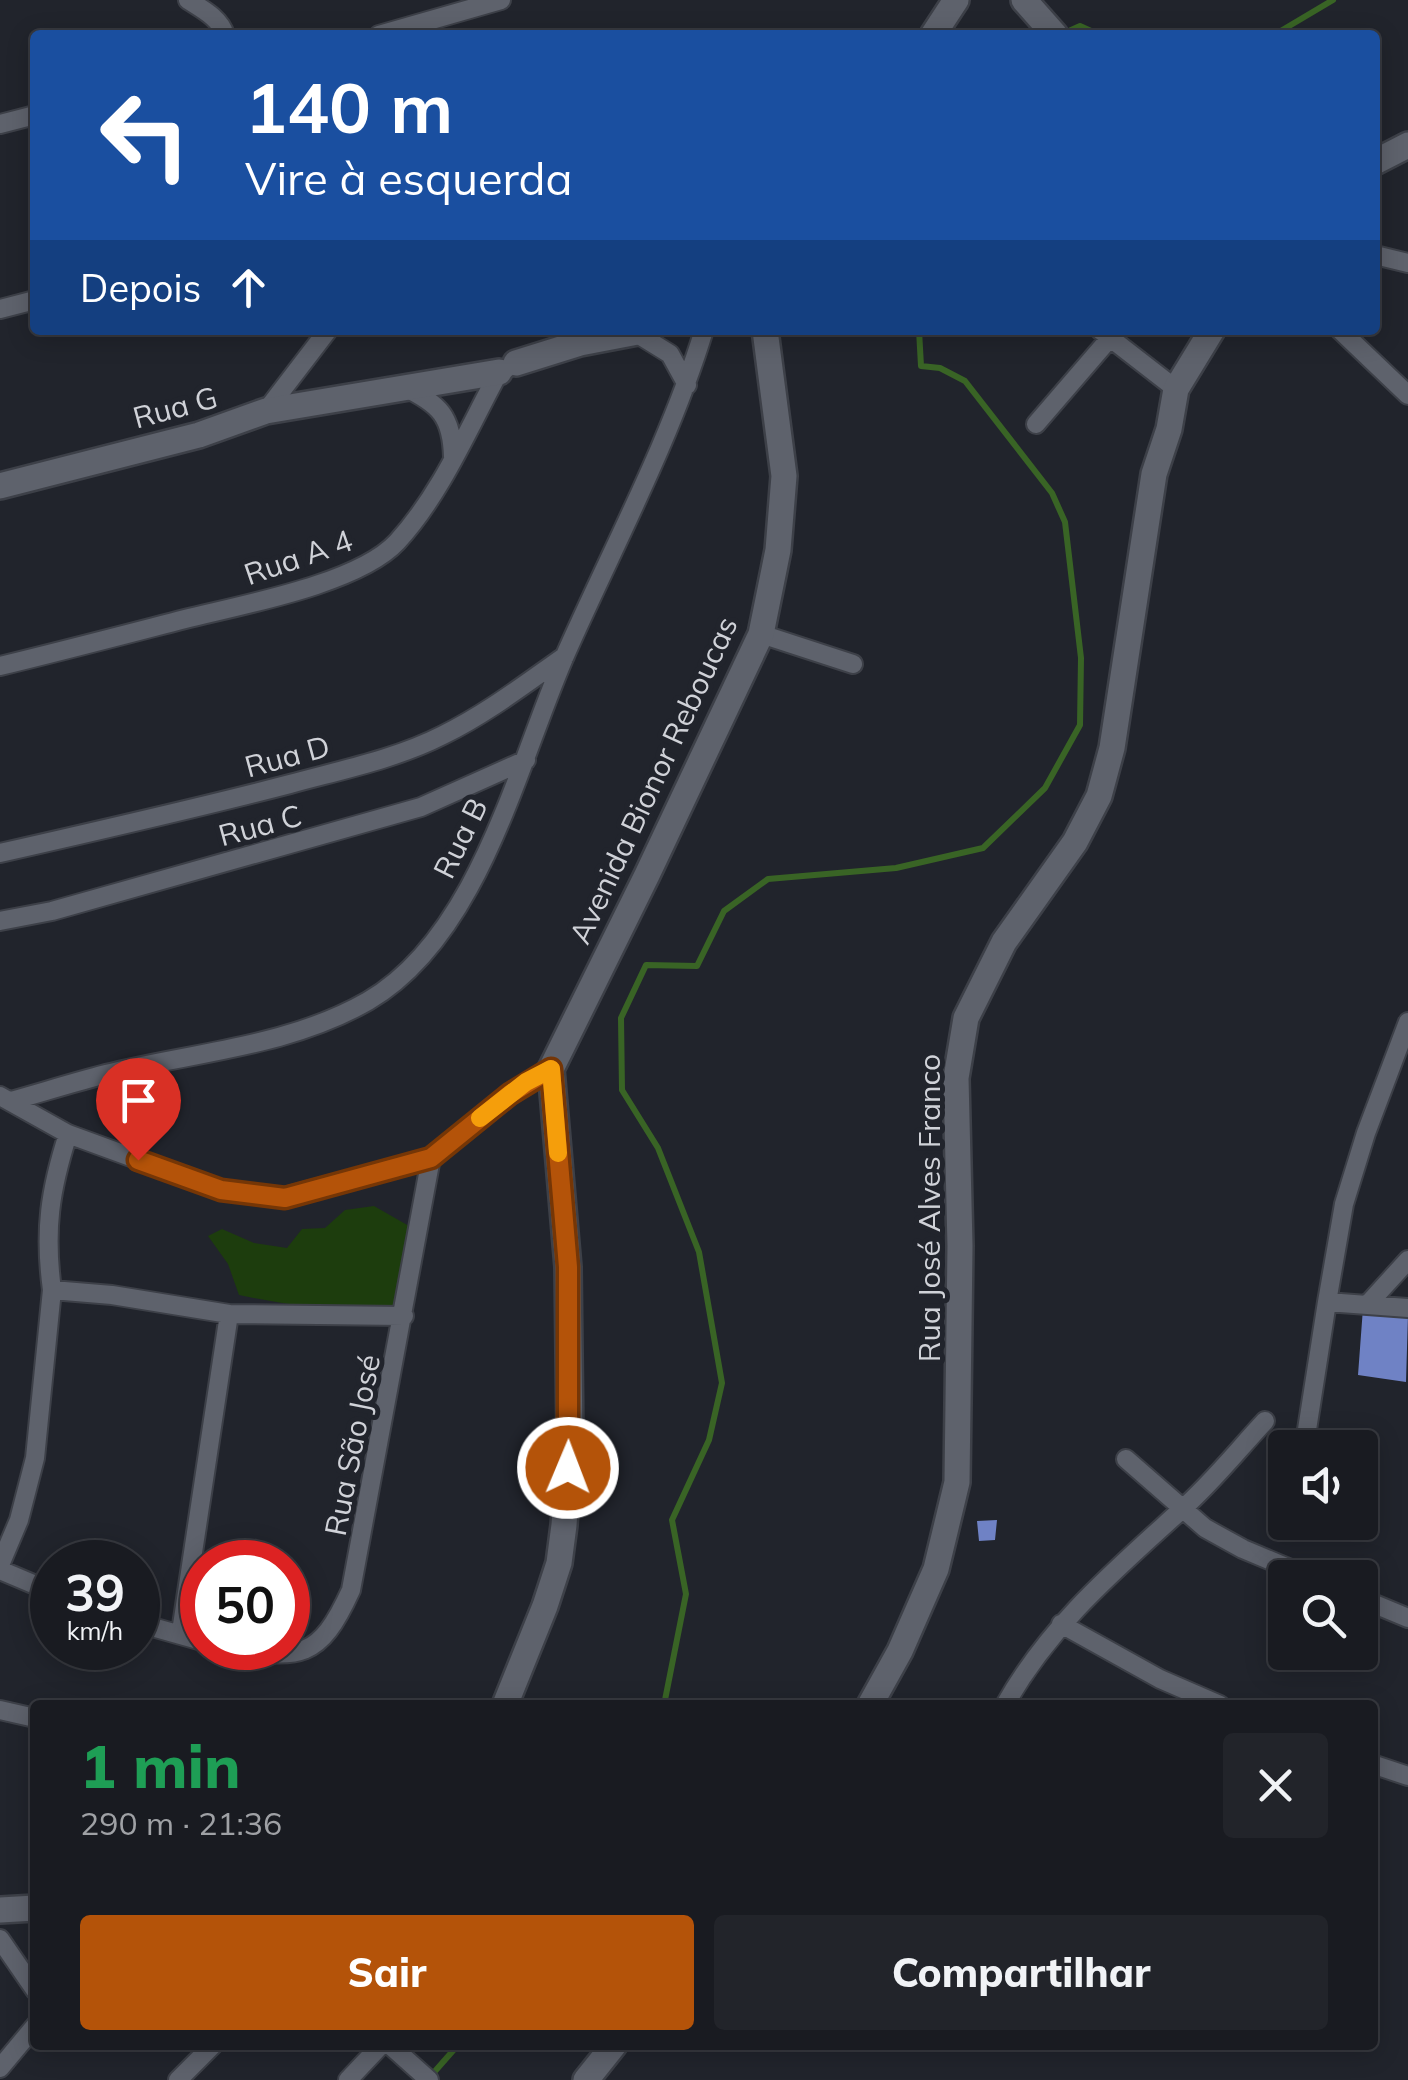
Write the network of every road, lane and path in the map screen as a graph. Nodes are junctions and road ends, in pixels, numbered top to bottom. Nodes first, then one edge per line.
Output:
1 (188, 0) edge
2 (501, 0) edge
3 (935, 0) edge
4 (956, 0) edge
5 (1024, 0) edge
6 (223, 30) edge
7 (396, 30) edge
8 (935, 30) edge
9 (936, 30) edge
10 (1050, 30) edge
11 (30, 116) edge
12 (0, 124) edge
13 (1408, 144) edge
14 (1380, 159) edge
15 (1380, 256) edge
16 (1408, 264) edge
17 (30, 301) edge
18 (0, 309) edge
19 (325, 335) edge
20 (625, 335) edge
21 (646, 335) edge
22 (702, 335) edge
23 (766, 335) edge
24 (1104, 335) edge
25 (1106, 335) edge
26 (1209, 335) edge
27 (1345, 335) edge
28 (508, 368) junction
29 (687, 384) junction
30 (404, 388) junction
31 (1176, 389) junction
32 (1408, 395) edge
33 (266, 412) junction
34 (1036, 424) dead end
35 (453, 457) junction
36 (0, 486) edge
37 (761, 634) junction
38 (565, 656) junction
39 (853, 664) dead end
40 (0, 666) edge
41 (526, 760) junction
42 (0, 853) edge
43 (0, 921) edge
44 (1408, 1022) edge
45 (551, 1069) junction
46 (6, 1099) edge
47 (68, 1134) junction
48 (431, 1158) junction
49 (1408, 1260) edge
50 (52, 1290) junction
51 (1327, 1302) junction
52 (1368, 1304) junction
53 (1408, 1308) edge
54 (228, 1314) junction
55 (404, 1316) junction
56 (1265, 1421) dead end
57 (1307, 1430) edge
58 (1126, 1459) dead end
59 (1183, 1509) junction
60 (195, 1540) edge
61 (1270, 1560) edge
62 (0, 1568) edge
63 (30, 1582) edge
64 (1378, 1606) edge
65 (1408, 1618) edge
66 (1061, 1624) junction
67 (310, 1645) edge
68 (507, 1700) edge
69 (873, 1700) edge
70 (1008, 1700) edge
71 (1208, 1700) edge
72 (0, 1710) edge
73 (30, 1717) edge
74 (1378, 1766) edge
75 (1408, 1776) edge
76 (30, 1908) edge
77 (0, 1910) edge
78 (0, 1939) edge
79 (30, 1983) edge
80 (30, 2032) edge
81 (208, 2050) edge
82 (376, 2050) edge
83 (396, 2050) edge
84 (610, 2050) edge
85 (0, 2068) edge
86 (178, 2080) edge
87 (348, 2080) edge
88 (429, 2080) edge
89 (586, 2080) edge

1 - 6 street
2 - 7 street
3 - 8 street
4 - 9 main road
5 - 10 main road
11 - 12 street
13 - 14 main road
15 - 16 street
17 - 18 street
19 - 33 street, Rua G
20 - 28 main road
21 - 29 street
22 - 29 street, Rua B
23 - 37 main road, Avenida Bionor Reboucas
24 - 34 street
25 - 31 street
26 - 31 main road, Rua José Alves Franco
27 - 32 street
28 - 30 main road
28 - 35 street, Rua A 4
29 - 38 street, Rua B
30 - 33 main road
30 - 35 street
31 - 69 main road, Rua José Alves Franco
33 - 36 main road, Rua G
35 - 40 street, Rua A 4
37 - 39 street
37 - 45 main road, Avenida Bionor Reboucas
38 - 41 street, Rua B
38 - 42 street, Rua D
41 - 43 street, Rua C
41 - 46 street, Rua B
44 - 51 street
45 - 48 street
45 - 68 main road
46 - 47 street
47 - 48 street
47 - 50 street
48 - 55 street, Rua São José
49 - 52 street
50 - 54 street
50 - 62 street
51 - 52 street
51 - 57 street
52 - 53 street
54 - 55 street
54 - 60 street
55 - 67 street, Rua São José
56 - 59 street
58 - 59 street
59 - 61 street
59 - 66 street
62 - 63 street
64 - 65 street
66 - 70 street
66 - 71 street
72 - 73 street
74 - 75 street
76 - 77 main road
78 - 79 street
80 - 85 street
81 - 86 street
82 - 87 street
83 - 88 street
84 - 89 main road

